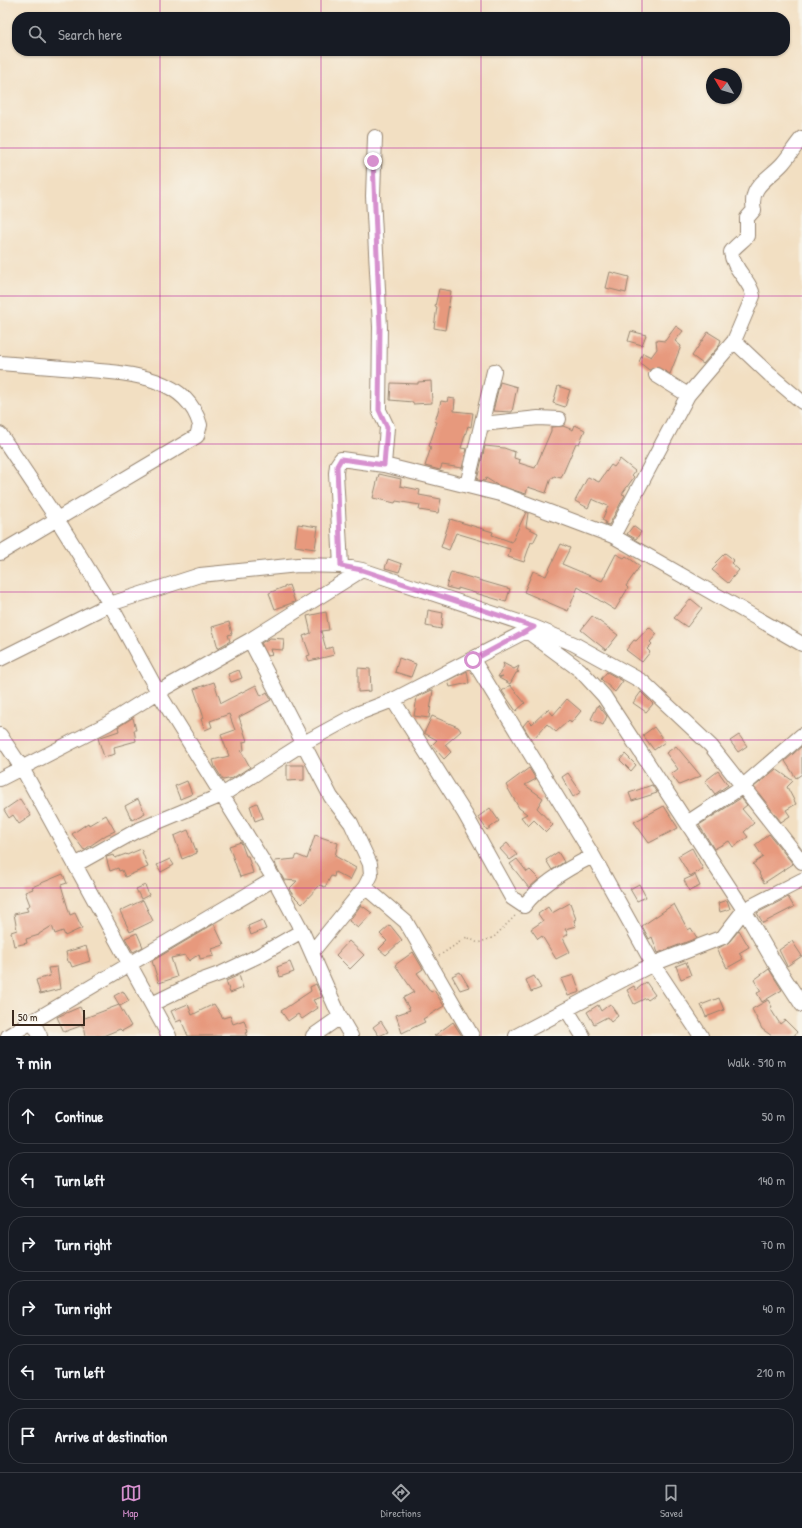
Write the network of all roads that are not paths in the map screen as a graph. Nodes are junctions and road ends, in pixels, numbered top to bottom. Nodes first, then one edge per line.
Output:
1 (375, 137) dead end
2 (802, 138) edge
3 (734, 341) junction
4 (0, 363) edge
5 (494, 371) dead end
6 (656, 375) dead end
7 (688, 395) junction
8 (802, 402) edge
9 (559, 419) dead end
10 (482, 424) junction
11 (0, 434) edge
12 (384, 465) junction
13 (467, 485) junction
14 (57, 519) junction
15 (613, 536) junction
16 (0, 553) edge
17 (341, 566) junction
18 (362, 570) junction
19 (110, 604) junction
20 (531, 629) junction
21 (250, 640) junction
22 (802, 644) edge
23 (0, 659) edge
24 (473, 660) junction
25 (158, 692) junction
26 (394, 700) junction
27 (0, 735) edge
28 (802, 735) edge
29 (304, 743) junction
30 (22, 768) junction
31 (0, 779) edge
32 (743, 786) junction
33 (222, 795) junction
34 (687, 823) junction
35 (593, 856) junction
36 (802, 862) edge
37 (75, 865) junction
38 (274, 879) junction
39 (802, 880) edge
40 (365, 888) junction
41 (744, 910) junction
42 (302, 931) junction
43 (312, 952) junction
44 (653, 964) junction
45 (129, 965) junction
46 (152, 1004) junction
47 (802, 1005) edge
48 (567, 1010) junction
49 (340, 1017) junction
50 (33, 1022) junction
51 (8, 1036) edge
52 (40, 1036) edge
53 (169, 1036) edge
54 (313, 1036) edge
55 (351, 1036) edge
56 (472, 1036) edge
57 (516, 1036) edge
58 (583, 1036) edge
59 (701, 1036) edge

1 - 12 street
2 - 3 street
3 - 7 street
3 - 8 street
4 - 14 street
5 - 10 street
6 - 7 street
7 - 15 street
9 - 10 street
10 - 13 street
11 - 14 street
12 - 13 street
12 - 17 street
13 - 15 street
14 - 16 street
14 - 19 street
15 - 22 street
17 - 18 street
17 - 19 street
18 - 20 street
18 - 21 street
19 - 23 street
19 - 25 street
20 - 24 street
20 - 32 street
20 - 34 street
21 - 25 street
21 - 29 street
24 - 26 street
24 - 35 street
25 - 30 street
25 - 33 street
26 - 29 street
26 - 35 street
27 - 30 street
28 - 32 street
29 - 33 street
29 - 40 street
30 - 31 street
30 - 37 street
32 - 34 street
32 - 36 street
33 - 37 street
33 - 38 street
34 - 41 street
35 - 44 street
37 - 45 street
38 - 42 street
38 - 45 street
39 - 41 street
40 - 43 street
40 - 56 street
41 - 44 street
41 - 47 street
42 - 43 street
42 - 46 street
43 - 49 street
44 - 48 street
44 - 59 street
45 - 46 street
45 - 50 street
46 - 53 street
48 - 57 street
48 - 58 street
49 - 54 street
49 - 55 street
50 - 51 street
50 - 52 street

